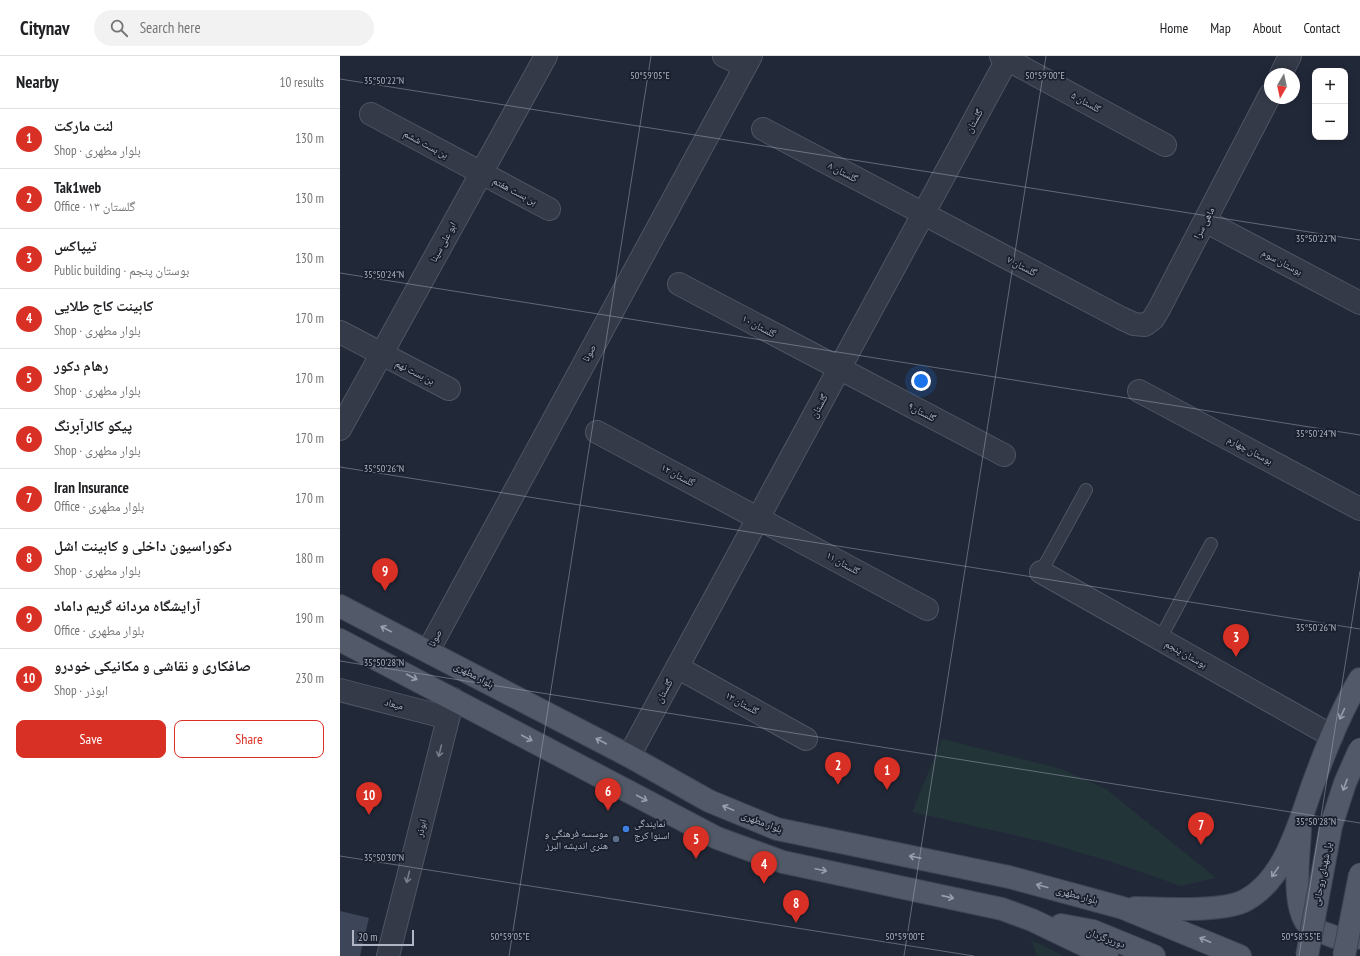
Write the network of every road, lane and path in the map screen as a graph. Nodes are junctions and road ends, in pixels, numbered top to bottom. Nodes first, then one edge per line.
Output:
1 (546, 56) edge
2 (724, 56) edge
3 (1290, 56) edge
4 (1006, 57) edge
5 (748, 61) edge
6 (1284, 68) edge
7 (1265, 104) edge
8 (370, 114) dead end
9 (763, 129) dead end
10 (1165, 145) dead end
11 (481, 173) junction
12 (549, 209) dead end
13 (923, 214) junction
14 (1205, 221) junction
15 (679, 284) dead end
16 (1360, 303) edge
17 (1120, 318) joint
18 (340, 332) edge
19 (381, 354) junction
20 (839, 368) junction
21 (449, 389) dead end
22 (1139, 391) dead end
23 (340, 429) edge
24 (597, 432) dead end
25 (1004, 455) dead end
26 (1086, 490) dead end
27 (1360, 509) edge
28 (759, 517) junction
29 (1210, 544) dead end
30 (1041, 572) joint
31 (340, 606) edge
32 (927, 609) dead end
33 (1160, 639) junction
34 (340, 640) edge
35 (428, 651) junction
36 (677, 667) junction
37 (1360, 679) edge
38 (340, 690) edge
39 (451, 708) junction
40 (1332, 736) junction
41 (806, 739) dead end
42 (1360, 749) edge
43 (629, 756) junction
44 (1300, 825) junction
45 (1360, 874) edge
46 (1123, 908) junction
47 (1032, 920) junction
48 (1360, 937) edge
49 (388, 956) edge
50 (1107, 956) edge
51 (1154, 956) edge
52 (1240, 956) edge
53 (1307, 956) edge
54 (1344, 956) edge

1 - 11 street, ابو علی سینا
2 - 5 street
3 - 6 street
4 - 10 street, گلستان ۵
4 - 13 street, گلستان
5 - 35 street, صونا
7 - 14 street, ماهی سرا
8 - 11 street, بن بست ششم
9 - 13 street, گلستان ۸
11 - 12 street, بن بست هفتم
11 - 19 street, ابو علی سینا
13 - 17 street, گلستان ۷
13 - 20 street, گلستان
14 - 16 street, بوستان سوم
14 - 17 street, ماهی سرا
15 - 20 street, گلستان ۱۰
18 - 19 street, بن بست نهم
19 - 21 street, بن بست نهم
19 - 23 street, ابو علی سینا
20 - 25 street, گلستان۹
20 - 28 street, گلستان
22 - 27 street, بوستان چهارم
24 - 28 street, گلستان ۱۲
26 - 30 lane
28 - 32 street, گلستان ۱۱
28 - 36 street, گلستان
29 - 33 lane
30 - 33 street, بوستان پنجم
35 -> 31 main road, بلوار مطهری
33 - 40 street, بوستان پنجم
34 -> 39 main road
43 -> 35 main road, بلوار مطهری
36 - 41 street, گلستان ۱۳
36 - 43 street, گلستان
37 -> 40 main road
38 - 39 street, میعاد
39 -> 47 main road
39 -> 49 street, ابوذر
40 - 44 main road
42 -> 53 main road, پل شهدای روحانی, bridge
46 -> 43 main road, بلوار مطهری
44 -> 46 main road
44 - 48 main road
45 - 54 main road, bridge
52 -> 46 main road, بلوار مطهری
47 - 50 main road
47 - 51 main road, دوربرگردان

